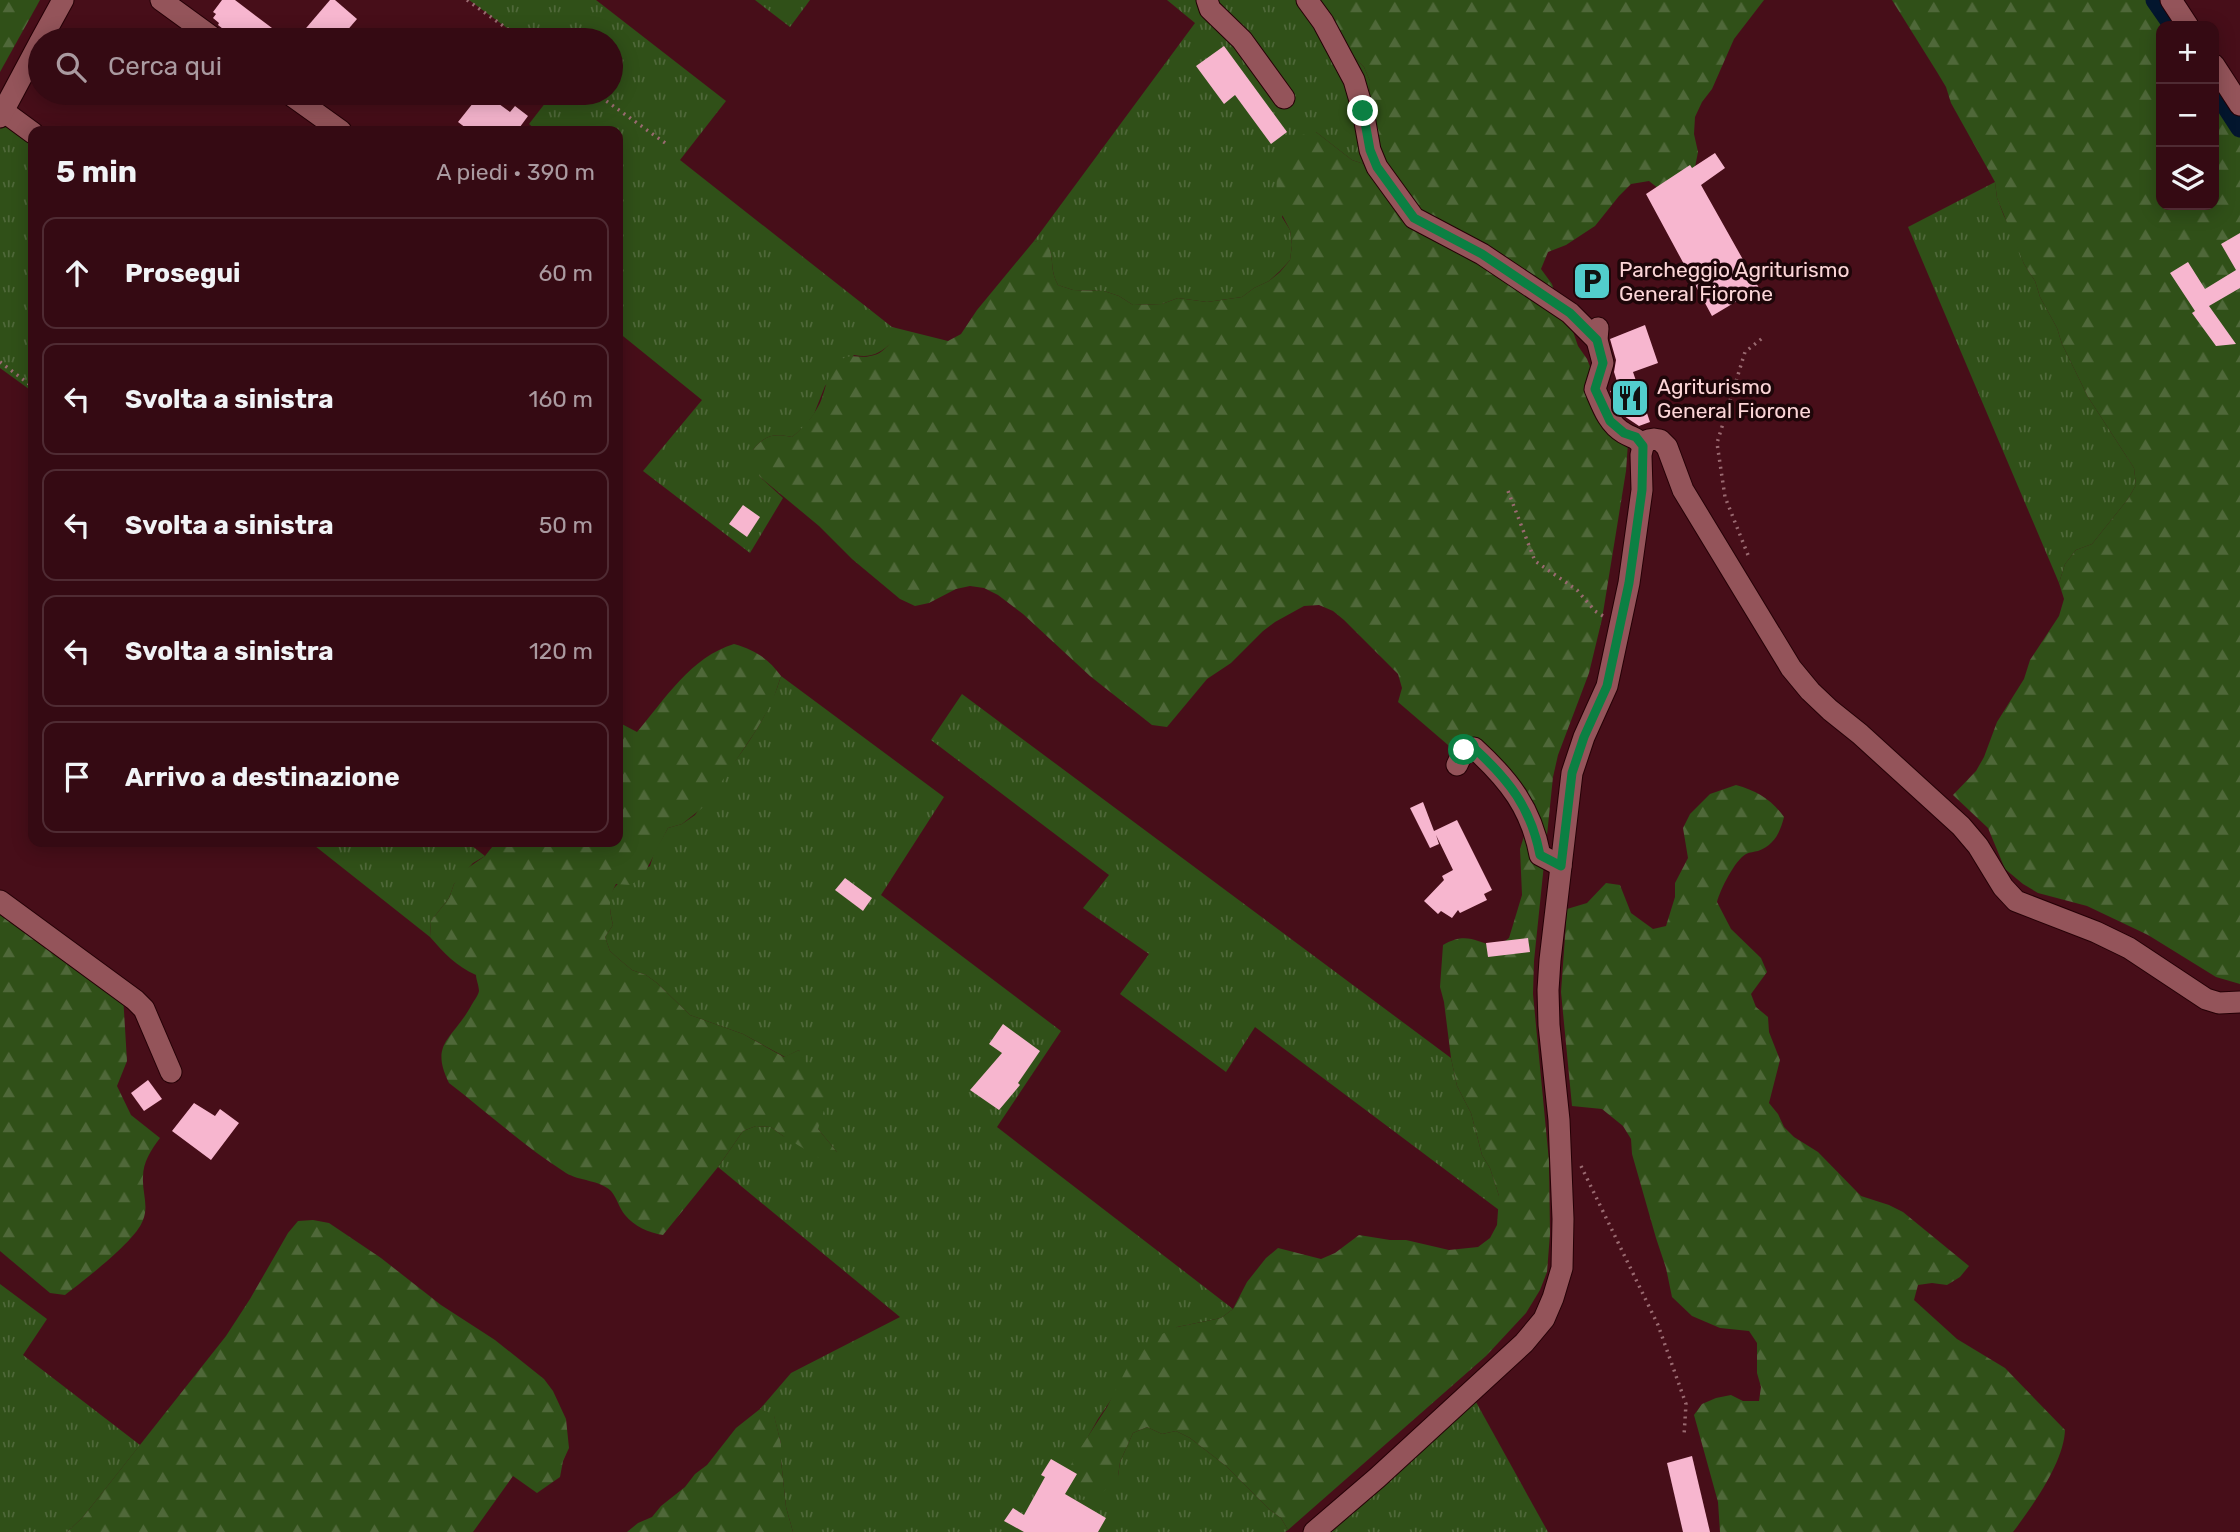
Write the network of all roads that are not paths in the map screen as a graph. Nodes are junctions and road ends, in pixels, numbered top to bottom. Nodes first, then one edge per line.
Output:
1 (63, 0) edge
2 (161, 0) edge
3 (1207, 0) edge
4 (1307, 0) edge
5 (2171, 0) edge
6 (185, 6) edge
7 (2185, 21) edge
8 (48, 28) edge
9 (205, 28) edge
10 (28, 65) edge
11 (2219, 73) edge
12 (1284, 98) dead end
13 (305, 105) edge
14 (2240, 105) edge
15 (1, 114) edge
16 (334, 126) edge
17 (28, 129) edge
18 (1643, 446) junction
19 (1457, 765) dead end
20 (1561, 866) junction
21 (0, 901) edge
22 (2240, 1002) edge
23 (171, 1072) dead end
24 (1314, 1532) edge

1 - 8 street
2 - 6 street
3 - 12 street
4 - 18 street
5 - 7 street
6 - 9 street
10 - 15 street
11 - 14 street
13 - 16 street
15 - 17 street
18 - 20 street
18 - 22 street
19 - 20 street
20 - 24 street
21 - 23 street

